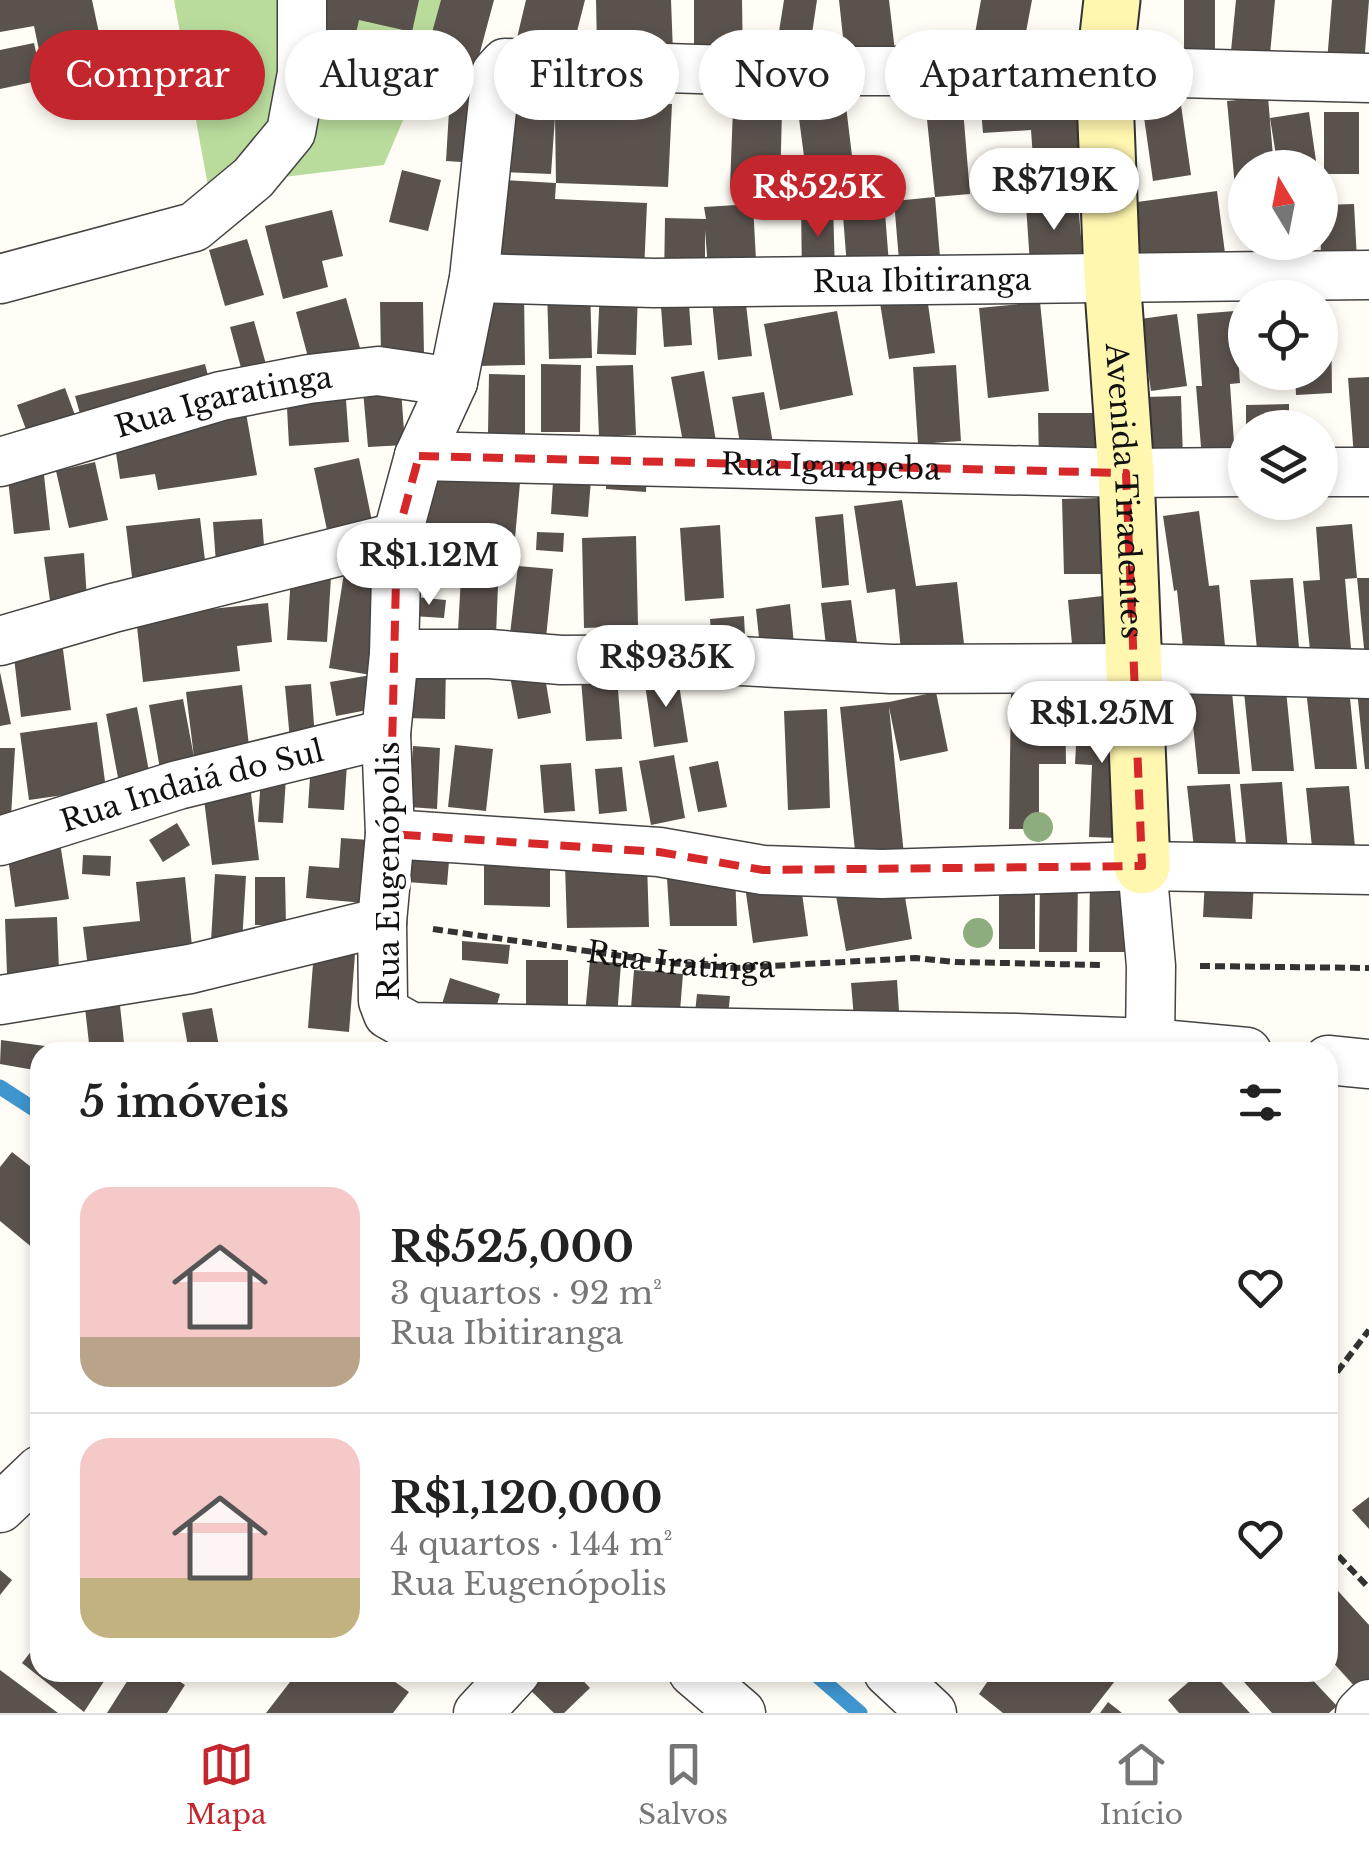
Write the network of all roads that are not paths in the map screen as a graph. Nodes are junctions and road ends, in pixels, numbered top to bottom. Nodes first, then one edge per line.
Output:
1 (302, 0) edge
2 (1112, 0) edge
3 (1109, 30) edge
4 (885, 71) edge
5 (1193, 73) edge
6 (1369, 78) edge
7 (1106, 120) edge
8 (1369, 275) edge
9 (1112, 276) junction
10 (474, 278) junction
11 (0, 279) edge
12 (453, 382) junction
13 (419, 456) junction
14 (0, 462) edge
15 (1228, 472) edge
16 (1338, 472) edge
17 (1369, 472) edge
18 (1126, 473) junction
19 (397, 536) junction
20 (0, 641) edge
21 (394, 654) junction
22 (1133, 668) junction
23 (1369, 674) edge
24 (386, 734) junction
25 (390, 834) junction
26 (0, 842) edge
27 (1142, 866) junction
28 (1369, 870) edge
29 (382, 922) junction
30 (0, 1000) edge
31 (1104, 1042) edge
32 (1150, 1042) edge
33 (1338, 1061) edge
34 (1369, 1064) edge
35 (30, 1480) edge
36 (0, 1508) edge
37 (507, 1682) edge
38 (705, 1682) edge
39 (899, 1682) edge
40 (1369, 1704) edge
41 (478, 1713) edge
42 (741, 1713) edge
43 (932, 1713) edge
44 (1360, 1713) edge

1 - 11 street
2 - 3 street, Avenida Tiradentes
4 - 10 street, Rua Eugenópolis
5 - 6 street
7 - 9 street, Avenida Tiradentes
8 - 9 street, Rua Ibitiranga
9 - 10 street, Rua Ibitiranga
9 - 18 street, Avenida Tiradentes
10 - 12 street, Rua Eugenópolis
12 - 13 street, Rua Eugenópolis
12 - 14 street, Rua Igaratinga
13 - 18 street, Rua Igarapeba
13 - 19 street, Rua Eugenópolis
15 - 18 street, Rua Igarapeba
16 - 17 street
18 - 22 street, Avenida Tiradentes
19 - 20 street
19 - 21 street, Rua Eugenópolis
21 - 22 street
21 - 24 street, Rua Eugenópolis
22 - 23 street
22 - 27 street, Avenida Tiradentes
24 - 25 street, Rua Eugenópolis
24 - 26 street, Rua Indaiá do Sul
25 - 27 street
25 - 29 street, Rua Eugenópolis
27 - 28 street
27 - 32 street, Avenida Tiradentes
29 - 30 street
29 - 31 street, Rua Eugenópolis
33 - 34 street
35 - 36 street
37 - 41 street
38 - 42 street
39 - 43 street
40 - 44 street

